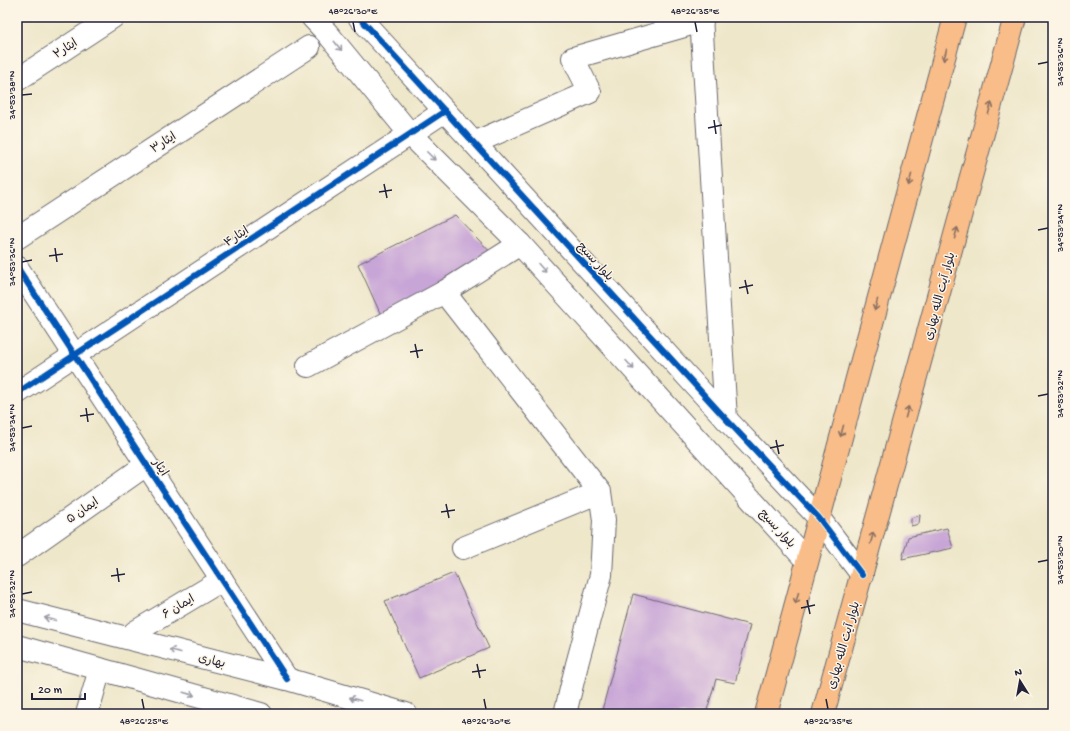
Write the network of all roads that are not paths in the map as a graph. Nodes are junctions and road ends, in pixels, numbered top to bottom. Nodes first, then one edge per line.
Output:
1 (113, 17) edge
2 (312, 17) edge
3 (359, 17) edge
4 (955, 17) edge
5 (1015, 17) edge
6 (701, 19) edge
7 (309, 47) dead end
8 (17, 80) edge
9 (445, 111) junction
10 (410, 134) junction
11 (474, 143) junction
12 (17, 238) edge
13 (520, 244) junction
14 (17, 267) edge
15 (444, 292) junction
16 (75, 355) junction
17 (308, 366) dead end
18 (17, 393) edge
19 (726, 419) junction
20 (146, 465) junction
21 (600, 492) junction
22 (818, 518) junction
23 (463, 548) dead end
24 (17, 556) edge
25 (807, 561) junction
26 (862, 575) junction
27 (222, 580) junction
28 (17, 610) edge
29 (135, 632) dead end
30 (17, 646) edge
31 (100, 669) junction
32 (287, 679) junction
33 (87, 714) edge
34 (261, 714) edge
35 (406, 714) edge
36 (564, 714) edge
37 (766, 714) edge
38 (823, 714) edge

1 - 8 street, ایثار۲
2 -> 10 street, بلوار بسیج
3 - 9 street, بلوار بسیج
4 -> 22 main road
26 -> 5 main road, بلوار آیت الله بهاری
6 - 11 street
6 - 19 street
7 - 12 street, ایثار۳
9 - 10 street, ایثار۴
9 - 11 street, بلوار بسیج
10 -> 13 street, بلوار بسیج
10 - 16 street, ایثار۴
11 - 19 street, بلوار بسیج
13 - 15 street
13 -> 25 street, بلوار بسیج
14 - 16 street, ایثار
15 - 17 street
15 - 21 street
16 - 18 street, ایثار۴
16 - 20 street, ایثار
19 - 22 street, بلوار بسیج
20 - 24 street, ایمان ۵
20 - 27 street, ایثار
21 - 23 street
21 - 36 street
22 - 25 main road
22 - 26 street
25 -> 37 main road
26 - 38 main road, بلوار آیت الله بهاری
27 - 29 street, ایمان ۶
27 - 32 street, ایثار
32 -> 28 street, بهاری
30 - 31 street
31 - 33 street
31 -> 34 street
35 -> 32 street, بهاری

